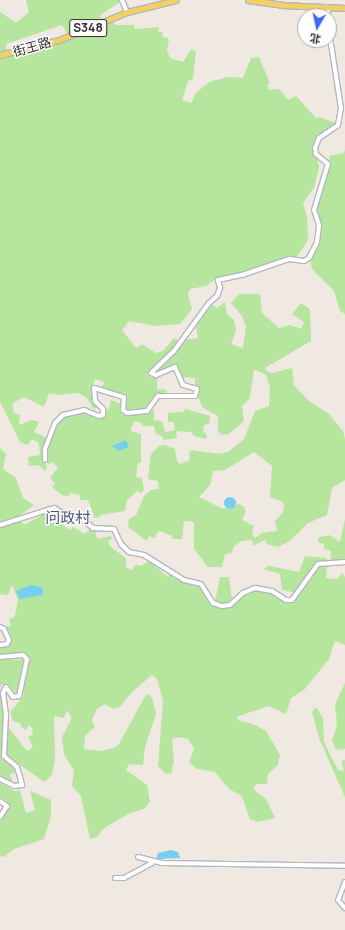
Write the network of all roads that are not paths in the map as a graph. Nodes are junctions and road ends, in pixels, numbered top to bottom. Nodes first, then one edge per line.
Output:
1 (122, 0) edge
2 (176, 0) edge
3 (248, 0) edge
4 (281, 3) edge
5 (328, 7) joint
6 (345, 8) edge
7 (127, 12) junction
8 (332, 48) edge
9 (0, 55) edge
10 (45, 460) dead end
11 (0, 525) edge
12 (345, 562) edge
13 (0, 627) edge
14 (0, 645) edge
15 (0, 657) edge
16 (0, 779) edge
17 (0, 801) edge
18 (0, 817) edge
19 (138, 857) dead end
20 (152, 863) junction
21 (345, 866) edge
22 (115, 878) dead end
23 (345, 882) edge
24 (345, 908) edge

1 - 7 street
2 - 7 main road, 街王路 / S348
3 - 4 main road
4 - 5 main road
5 - 6 main road
7 - 9 main road, 街王路 / S348
8 - 10 street
11 - 12 street
13 - 14 street
15 - 16 street
17 - 18 street
19 - 20 street
20 - 21 street
20 - 22 street
23 - 24 street

